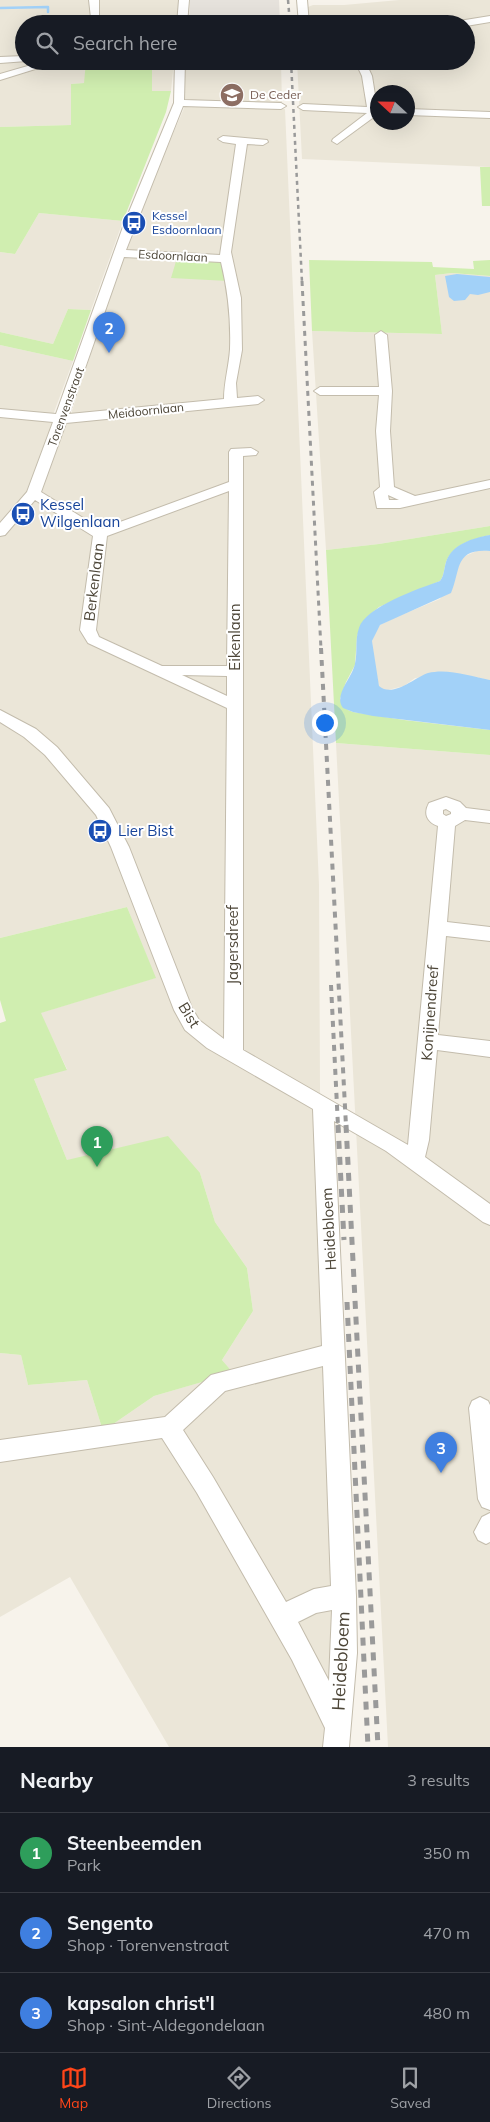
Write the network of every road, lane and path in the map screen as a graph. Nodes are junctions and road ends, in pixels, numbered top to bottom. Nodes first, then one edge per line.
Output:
1 (94, 0) edge
2 (184, 0) edge
3 (302, 0) edge
4 (96, 15) edge
5 (183, 15) edge
6 (303, 15) edge
7 (490, 19) edge
8 (475, 21) edge
9 (15, 59) edge
10 (0, 60) edge
11 (24, 70) edge
12 (180, 70) edge
13 (365, 70) edge
14 (0, 77) edge
15 (370, 88) edge
16 (179, 104) junction
17 (281, 106) dead end
18 (303, 107) dead end
19 (370, 110) edge
20 (415, 112) edge
21 (370, 115) edge
22 (490, 115) edge
23 (224, 139) dead end
24 (242, 140) junction
25 (337, 141) dead end
26 (263, 142) dead end
27 (120, 253) junction
28 (225, 259) junction
29 (381, 335) dead end
30 (320, 391) dead end
31 (386, 391) junction
32 (258, 400) dead end
33 (231, 402) junction
34 (0, 413) edge
35 (62, 419) junction
36 (251, 452) dead end
37 (236, 484) junction
38 (490, 484) edge
39 (213, 493) junction
40 (34, 494) junction
41 (236, 499) junction
42 (0, 532) edge
43 (100, 534) junction
44 (159, 670) junction
45 (235, 671) junction
46 (235, 706) junction
47 (0, 715) edge
48 (490, 817) edge
49 (233, 837) joint
50 (438, 928) junction
51 (490, 934) edge
52 (428, 1041) junction
53 (490, 1049) edge
54 (233, 1054) junction
55 (323, 1105) junction
56 (414, 1159) junction
57 (490, 1216) edge
58 (334, 1353) junction
59 (480, 1408) dead end
60 (169, 1428) junction
61 (0, 1451) edge
62 (490, 1499) edge
63 (344, 1596) junction
64 (281, 1617) junction
65 (337, 1737) edge

1 - 4 street
2 - 5 street
3 - 6 street
7 - 8 street
9 - 10 street
11 - 14 street
12 - 16 street, Torenvenstraat
13 - 15 street
16 - 17 street
16 - 27 street, Torenvenstraat
18 - 19 street
20 - 22 street
21 - 25 street
23 - 24 street
24 - 26 street
24 - 28 street
27 - 28 street, Esdoornlaan
27 - 35 street, Torenvenstraat
28 - 33 street
29 - 31 street
30 - 31 street
31 - 38 street
32 - 33 street, Meidoornlaan
33 - 35 street, Meidoornlaan
34 - 35 street, Meidoornlaan
35 - 40 street, Torenvenstraat
36 - 37 street, Eikenlaan
37 - 39 street
37 - 41 street, Eikenlaan
39 - 41 street
39 - 43 street
40 - 42 street, Torenvenstraat
40 - 43 street, Berkenlaan
41 - 45 street, Eikenlaan
43 - 44 street, Berkenlaan
44 - 45 street
44 - 46 street, Berkenlaan
45 - 46 street, Eikenlaan
46 - 49 street, Eikenlaan
47 - 54 street, Bist
48 - 50 street, Konijnendreef
49 - 54 street, Jagersdreef
50 - 51 street
50 - 52 street, Konijnendreef
52 - 53 street
52 - 56 street, Konijnendreef
54 - 55 street, Bist
55 - 56 street, Bist
55 - 58 street, Heidebloem
56 - 57 street, Bist
58 - 60 street
58 - 63 street, Heidebloem
59 - 62 street
60 - 61 street
60 - 64 street, Heidebloem
63 - 64 street, Heidebloem
63 - 65 street, Heidebloem
64 - 65 street, Heidebloem

